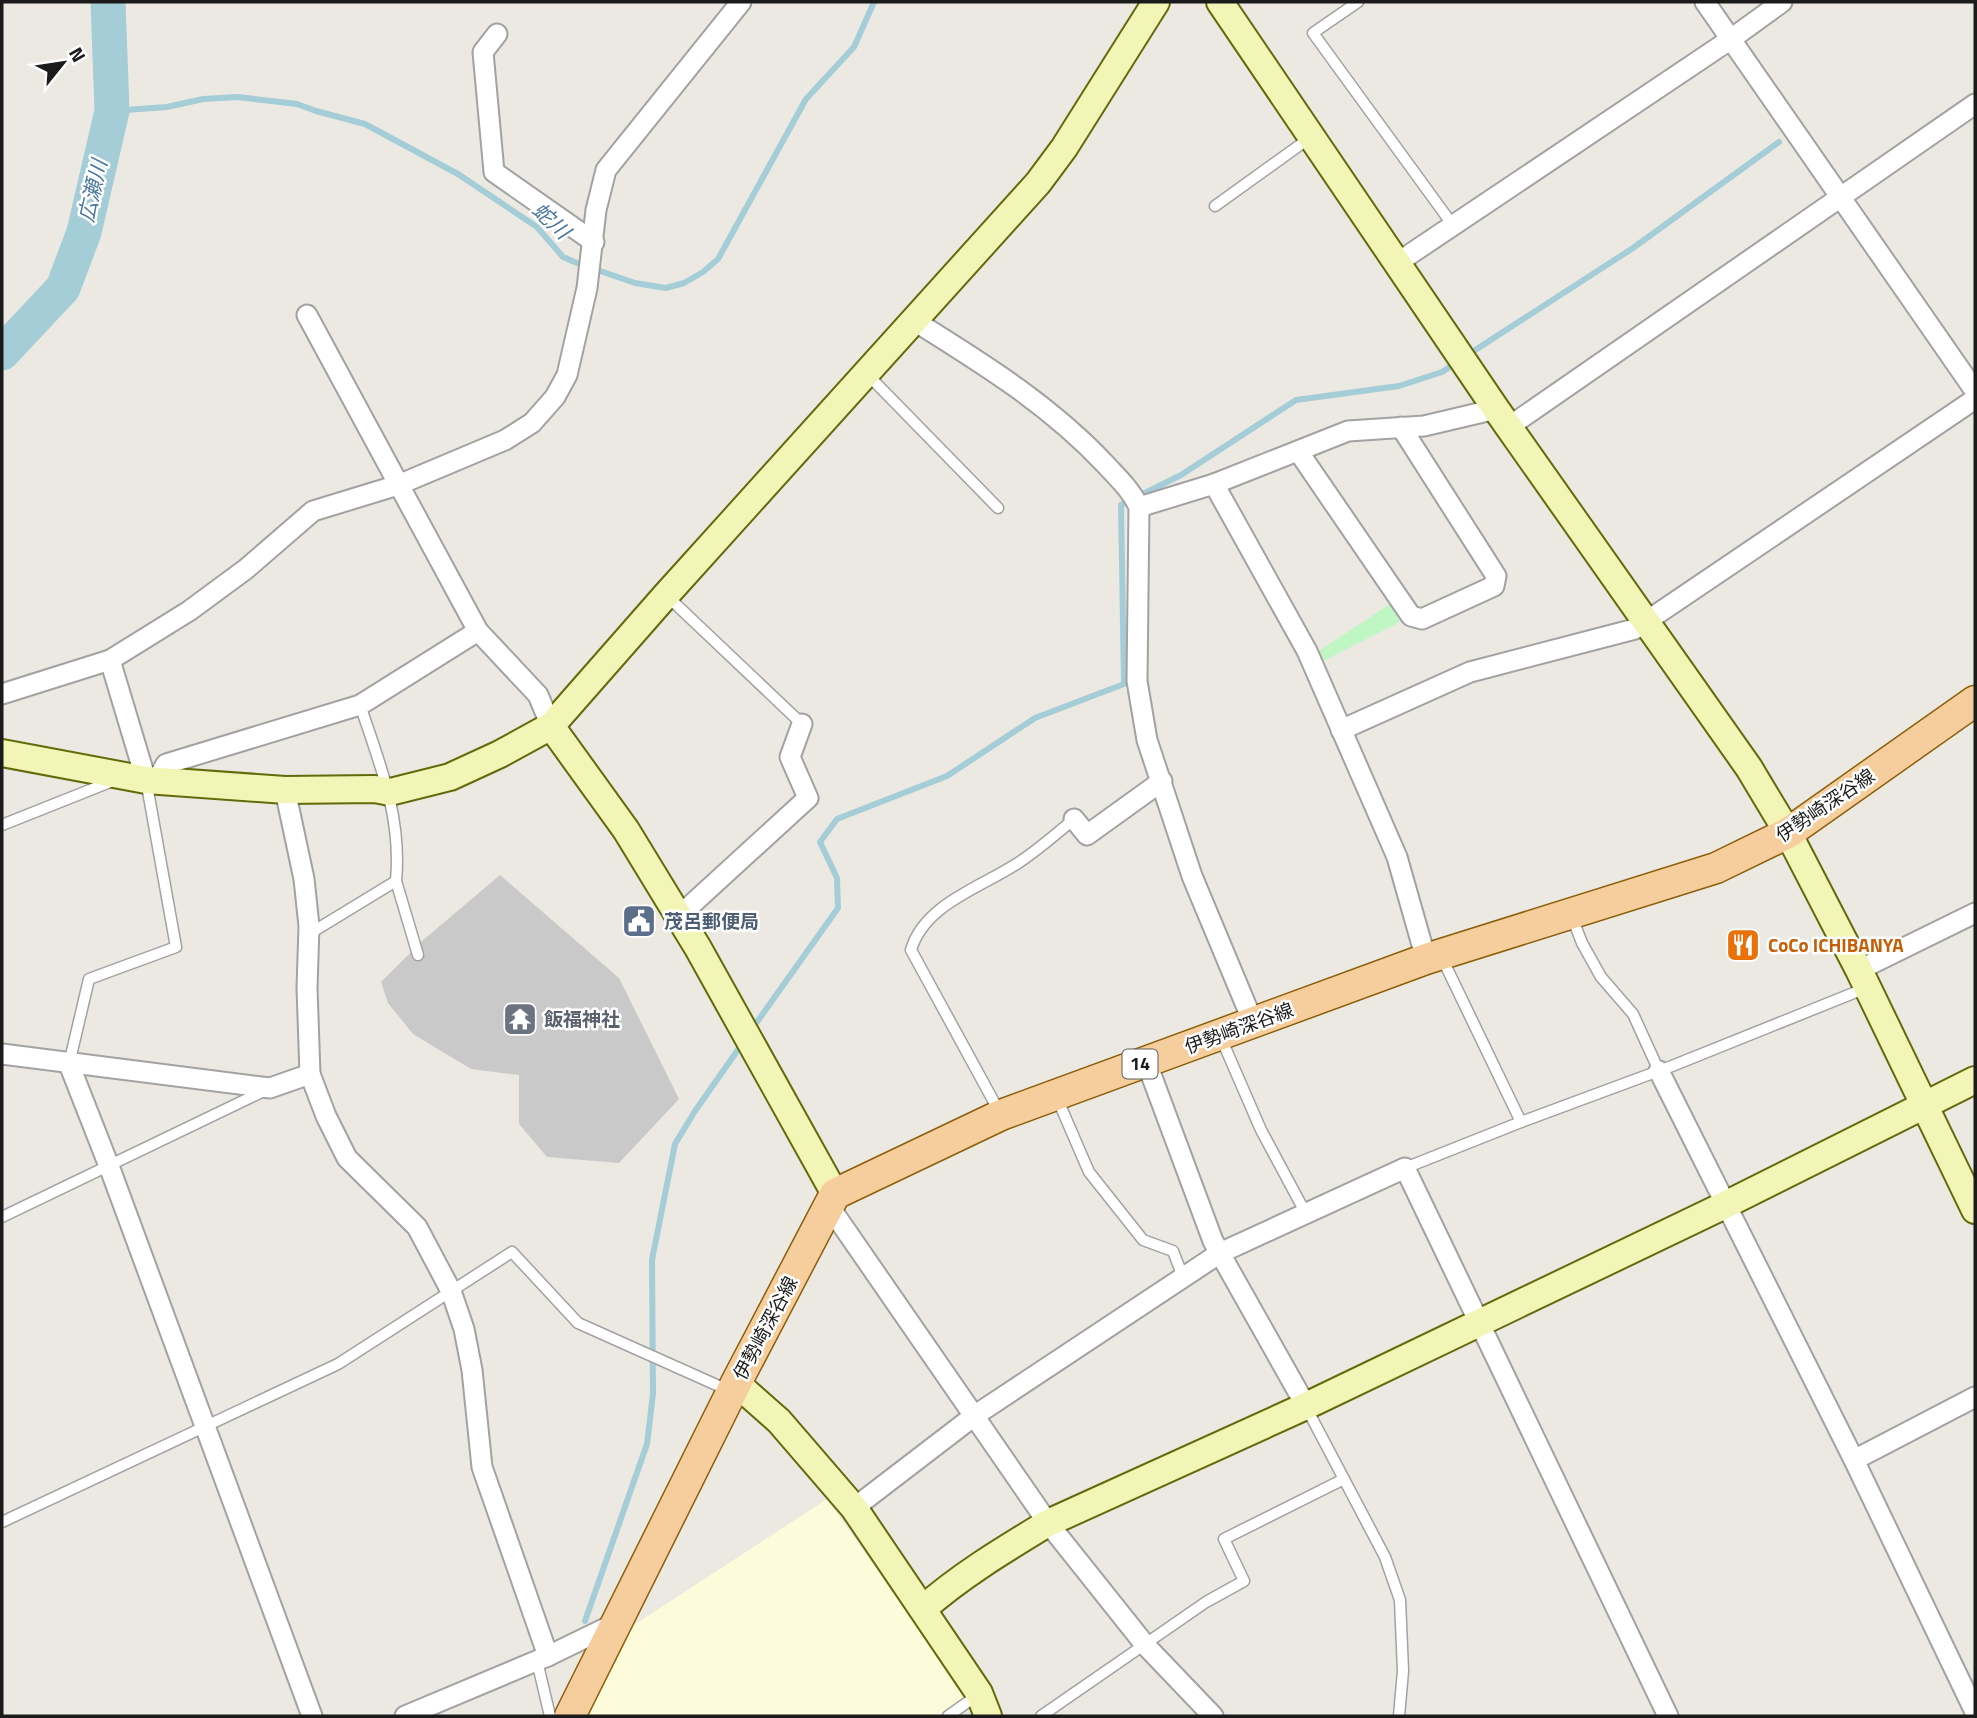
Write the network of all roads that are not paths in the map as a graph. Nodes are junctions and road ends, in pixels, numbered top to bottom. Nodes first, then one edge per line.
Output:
1 (741, 2) edge
2 (1156, 2) edge
3 (1220, 2) edge
4 (1357, 2) edge
5 (1705, 2) edge
6 (1782, 2) edge
7 (497, 34) dead end
8 (1731, 40) junction
9 (1975, 104) edge
10 (1311, 136) junction
11 (1840, 197) junction
12 (1215, 206) dead end
13 (1452, 224) junction
14 (594, 242) junction
15 (1397, 263) junction
16 (307, 315) dead end
17 (913, 320) junction
18 (865, 372) junction
19 (1975, 391) edge
20 (1975, 399) edge
21 (1503, 418) junction
22 (1401, 428) junction
23 (1298, 452) junction
24 (1214, 484) junction
25 (398, 485) junction
26 (1139, 507) junction
27 (998, 508) dead end
28 (666, 595) junction
29 (1648, 622) junction
30 (478, 631) junction
31 (110, 660) junction
32 (2, 694) edge
33 (1975, 701) edge
34 (360, 705) junction
35 (802, 724) joint
36 (551, 726) junction
37 (1341, 730) junction
38 (2, 752) edge
39 (143, 779) junction
40 (1162, 781) junction
41 (285, 790) junction
42 (390, 792) junction
43 (1074, 819) joint
44 (2, 825) edge
45 (1788, 834) junction
46 (396, 881) junction
47 (1975, 913) edge
48 (1571, 914) junction
49 (678, 916) junction
50 (309, 934) junction
51 (418, 955) dead end
52 (1433, 957) junction
53 (1863, 979) junction
54 (1253, 1022) junction
55 (1219, 1035) junction
56 (2, 1054) edge
57 (1146, 1061) junction
58 (69, 1064) junction
59 (1659, 1071) junction
60 (310, 1074) junction
61 (1975, 1080) edge
62 (270, 1088) junction
63 (1056, 1095) junction
64 (1924, 1105) junction
65 (1001, 1115) junction
66 (1521, 1122) junction
67 (109, 1167) junction
68 (1405, 1168) junction
69 (832, 1200) junction
70 (1725, 1205) junction
71 (1975, 1210) edge
72 (1305, 1212) junction
73 (2, 1217) edge
74 (1220, 1253) junction
75 (1183, 1277) junction
76 (451, 1291) junction
77 (1480, 1323) junction
78 (734, 1387) junction
79 (1975, 1397) edge
80 (1306, 1406) junction
81 (974, 1416) junction
82 (204, 1426) junction
83 (1854, 1460) junction
84 (1344, 1479) junction
85 (854, 1508) junction
86 (2, 1522) edge
87 (1048, 1523) junction
88 (923, 1609) junction
89 (619, 1622) junction
90 (1146, 1646) junction
91 (543, 1659) junction
92 (984, 1705) edge
93 (1975, 1712) edge
94 (312, 1716) edge
95 (405, 1716) edge
96 (550, 1716) edge
97 (570, 1716) edge
98 (948, 1716) edge
99 (1041, 1716) edge
100 (1213, 1716) edge
101 (1399, 1716) edge
102 (1668, 1716) edge

1 - 14 street
2 - 17 street
3 - 10 street
4 - 13 lane
5 - 8 street
6 - 8 street
7 - 14 street
8 - 11 street
8 - 13 street
9 - 11 street
10 - 12 lane
10 - 15 street
11 - 19 street
11 - 21 street
13 - 15 street
14 - 25 street
15 - 21 street
16 - 25 street
17 - 18 street
17 - 26 street
18 - 27 lane
18 - 28 street
20 - 29 street
21 - 22 street
21 - 29 street
22 - 23 street
22 - 23 street
23 - 24 street
24 - 26 street
24 - 37 street
25 - 30 street
25 - 31 street
26 - 40 street
28 - 35 lane
28 - 36 street
29 - 37 street
29 - 45 street
30 - 34 street
30 - 36 street
31 - 32 street
31 - 39 street
33 - 45 main road, 伊勢崎深谷線 / 14
34 - 39 street
34 - 42 lane
35 - 49 street
36 - 42 street
36 - 49 street
37 - 52 street
38 - 39 street
39 - 41 street
39 - 44 lane
39 - 58 lane
40 - 43 street
40 - 54 street
41 - 42 street
41 - 50 street
42 - 46 lane
43 - 65 lane
45 - 48 main road, 伊勢崎深谷線 / 14
45 - 53 street
46 - 50 lane
46 - 51 lane
47 - 53 street
48 - 52 main road, 伊勢崎深谷線 / 14
48 - 59 lane
49 - 69 street
50 - 60 street
52 - 54 main road, 伊勢崎深谷線 / 14
52 - 66 lane
53 - 59 lane
53 - 64 street
54 - 55 main road, 伊勢崎深谷線 / 14
55 - 57 main road, 伊勢崎深谷線 / 14
55 - 72 lane
56 - 58 street
57 - 63 main road, 伊勢崎深谷線 / 14
57 - 74 street
58 - 62 street
58 - 67 street
59 - 66 lane
59 - 70 street
60 - 62 street
60 - 76 street
61 - 64 street
62 - 67 lane
63 - 65 main road, 伊勢崎深谷線 / 14
63 - 75 lane
64 - 70 street
64 - 71 street
65 - 69 main road, 伊勢崎深谷線 / 14
66 - 68 lane
67 - 73 lane
67 - 82 street
68 - 72 street
68 - 77 street
69 - 78 main road, 伊勢崎深谷線
69 - 81 street
70 - 77 street
70 - 83 street
72 - 74 street
74 - 75 street
74 - 80 street
75 - 81 street
76 - 78 lane
76 - 82 lane
76 - 91 street
77 - 80 street
77 - 102 street
78 - 85 street
78 - 89 main road, 伊勢崎深谷線
79 - 83 street
80 - 84 lane
80 - 87 street
81 - 85 street
81 - 87 street
82 - 86 lane
82 - 94 street
83 - 93 street
84 - 90 lane
84 - 101 lane
85 - 88 street
87 - 88 street
87 - 90 street
88 - 92 street
89 - 91 street
89 - 97 main road, 伊勢崎深谷線
90 - 99 lane
90 - 100 street
91 - 95 street
91 - 96 lane
92 - 98 lane

